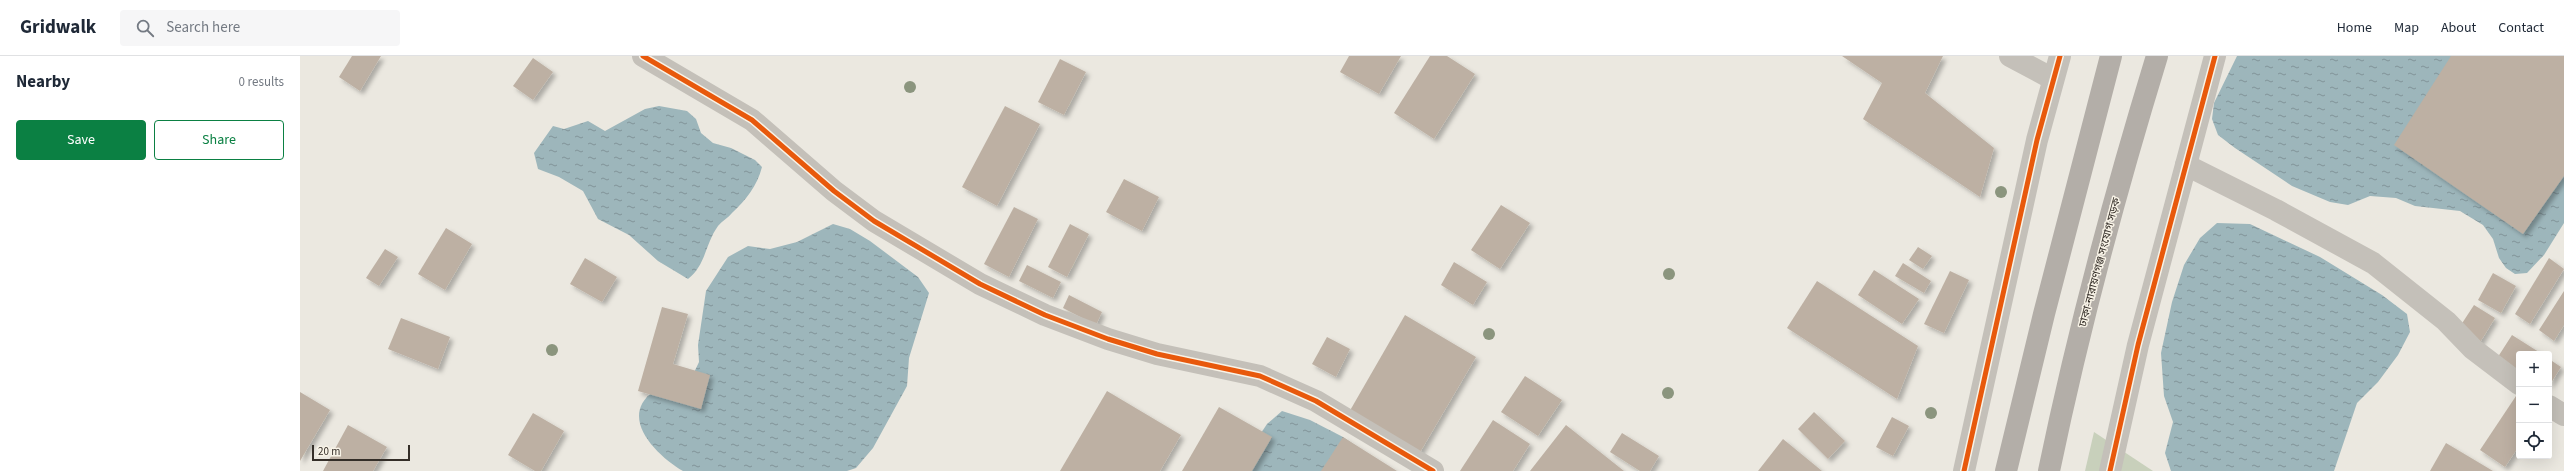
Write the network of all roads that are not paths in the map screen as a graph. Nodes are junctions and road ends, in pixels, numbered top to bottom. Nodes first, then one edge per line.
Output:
1 (643, 56) edge
2 (2010, 56) edge
3 (2060, 56) edge
4 (2111, 56) edge
5 (2157, 56) edge
6 (2215, 56) edge
7 (2053, 78) junction
8 (2186, 165) junction
9 (2516, 382) edge
10 (2552, 408) edge
11 (2564, 415) edge
12 (1433, 471) edge
13 (1964, 471) edge
14 (2006, 471) edge
15 (2049, 471) edge
16 (2110, 471) edge

1 - 12 street
2 - 7 street
3 - 7 street
4 - 14 main road
5 - 15 main road, ঢাকা-নারায়ণগঞ্জ সংযোগ সড়ক
6 - 8 street
7 - 13 street
8 - 9 street
8 - 16 street
10 - 11 street

